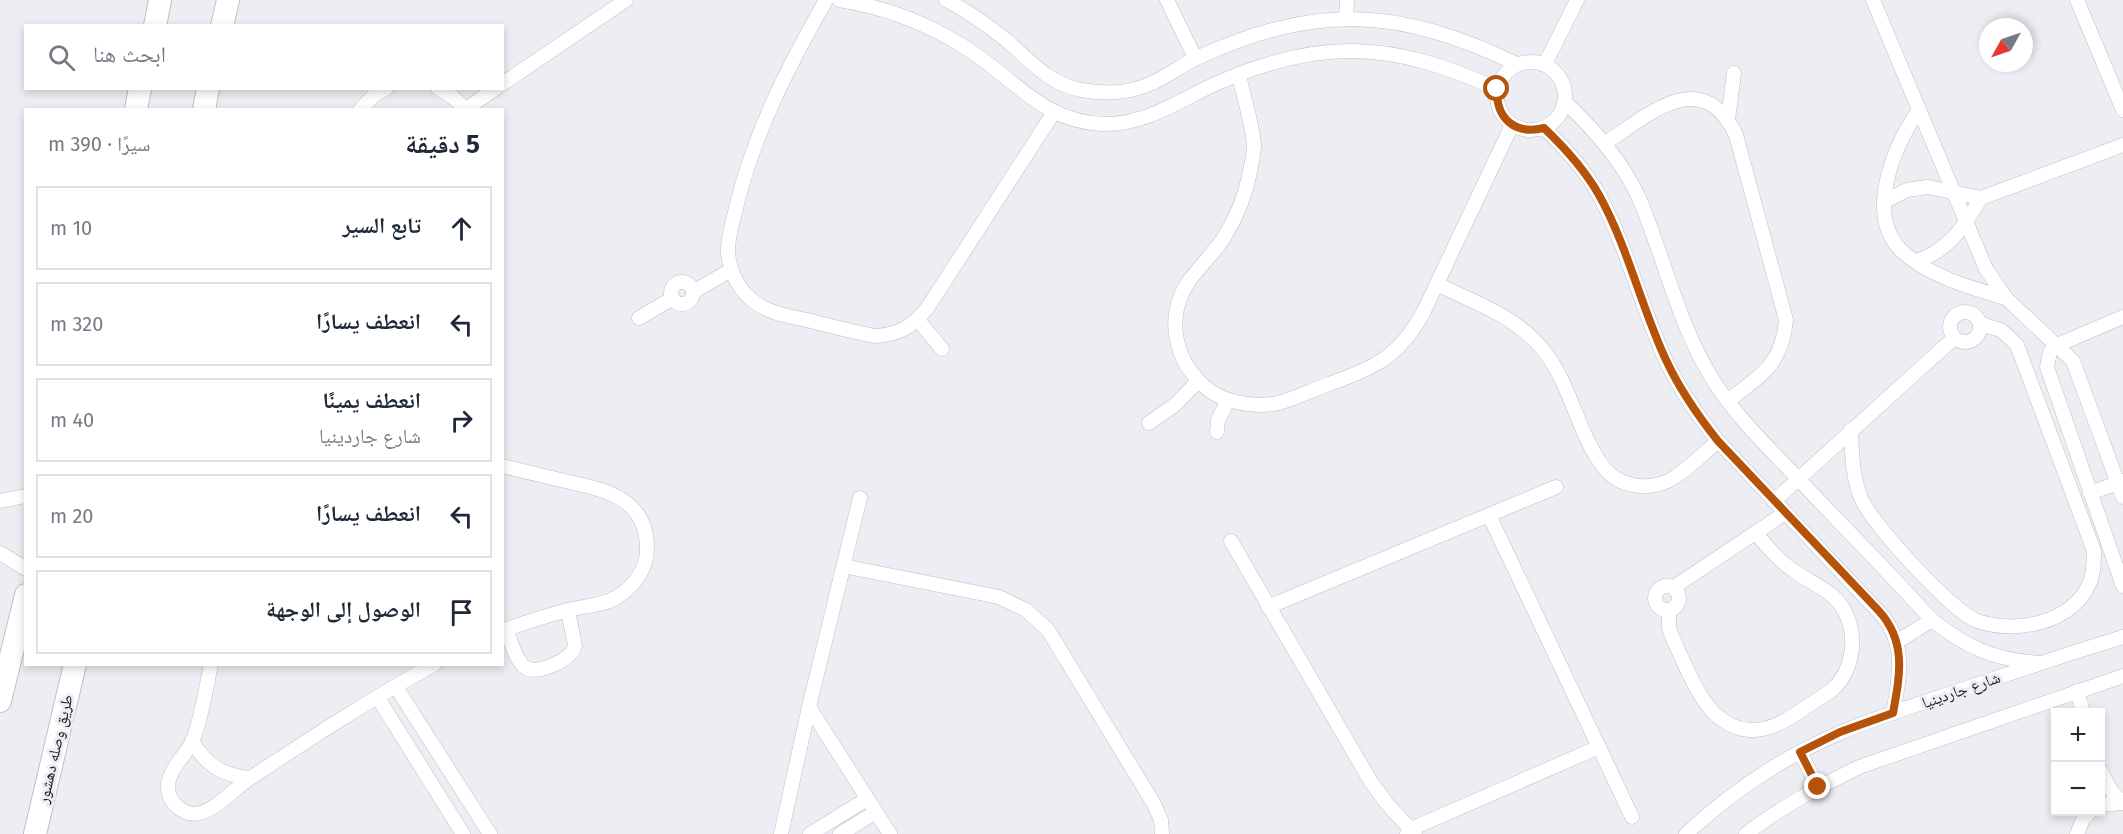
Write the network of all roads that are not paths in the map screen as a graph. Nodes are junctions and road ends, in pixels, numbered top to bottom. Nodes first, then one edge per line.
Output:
1 (160, 0) edge
2 (228, 0) edge
3 (626, 0) edge
4 (826, 0) edge
5 (839, 0) edge
6 (946, 0) edge
7 (1167, 0) edge
8 (1347, 0) edge
9 (1577, 0) edge
10 (1873, 0) edge
11 (2077, 0) edge
12 (1346, 18) junction
13 (155, 24) edge
14 (222, 24) edge
15 (1195, 58) junction
16 (1517, 64) junction
17 (1545, 64) junction
18 (1734, 73) dead end
19 (1239, 74) junction
20 (504, 83) edge
21 (1497, 89) junction
22 (140, 90) edge
23 (208, 90) edge
24 (441, 90) edge
25 (493, 90) edge
26 (373, 92) edge
27 (1565, 102) junction
28 (136, 108) edge
29 (204, 108) edge
30 (361, 108) edge
31 (465, 108) edge
32 (467, 108) edge
33 (1919, 110) junction
34 (2123, 110) edge
35 (1054, 112) junction
36 (1728, 119) junction
37 (1512, 125) junction
38 (1544, 128) junction
39 (1605, 144) junction
40 (2123, 145) edge
41 (1953, 192) junction
42 (1981, 198) junction
43 (1885, 201) junction
44 (1966, 223) junction
45 (1916, 261) junction
46 (731, 270) junction
47 (1437, 284) junction
48 (2006, 298) junction
49 (2123, 317) edge
50 (639, 318) dead end
51 (918, 320) junction
52 (1980, 324) junction
53 (1954, 338) junction
54 (2055, 346) junction
55 (942, 349) dead end
56 (1198, 381) junction
57 (1228, 400) junction
58 (1728, 401) junction
59 (1149, 423) dead end
60 (1851, 430) junction
61 (1216, 432) dead end
62 (1718, 441) junction
63 (504, 466) edge
64 (1798, 480) junction
65 (2120, 482) edge
66 (1556, 488) dead end
67 (2090, 492) junction
68 (24, 496) edge
69 (2123, 497) edge
70 (860, 498) dead end
71 (0, 501) edge
72 (1774, 501) junction
73 (1785, 513) junction
74 (1489, 515) junction
75 (1756, 533) junction
76 (1231, 541) dead end
77 (0, 553) edge
78 (843, 566) junction
79 (24, 568) edge
80 (2123, 586) edge
81 (1674, 587) junction
82 (24, 603) edge
83 (1268, 607) junction
84 (568, 610) junction
85 (1669, 610) junction
86 (1932, 620) junction
87 (504, 631) edge
88 (2123, 637) edge
89 (1898, 641) junction
90 (2040, 663) junction
91 (75, 666) edge
92 (211, 666) edge
93 (432, 666) edge
94 (2123, 676) edge
95 (396, 687) junction
96 (2077, 691) junction
97 (378, 698) junction
98 (0, 701) edge
99 (2054, 706) edge
100 (809, 707) junction
101 (2082, 708) edge
102 (1893, 713) junction
103 (192, 741) junction
104 (1599, 747) junction
105 (1800, 752) junction
106 (250, 778) junction
107 (2105, 779) edge
108 (1818, 787) junction
109 (867, 799) junction
110 (2123, 802) edge
111 (2105, 804) edge
112 (876, 812) junction
113 (2084, 816) edge
114 (1632, 817) dead end
115 (1411, 832) edge
116 (35, 834) edge
117 (463, 834) edge
118 (490, 834) edge
119 (781, 834) edge
120 (810, 834) edge
121 (840, 834) edge
122 (890, 834) edge
123 (1162, 834) edge
124 (1686, 834) edge
125 (1746, 834) edge
126 (2077, 834) edge

1 - 13 main road
2 - 14 main road
3 - 20 street
4 - 46 street
5 - 35 street
6 - 15 street
7 - 15 street
8 - 12 street
9 - 17 street
10 - 33 street
11 - 34 street
12 - 15 street
12 - 16 street
16 - 17 street
16 - 21 street
17 - 27 street
18 - 36 street
19 - 21 street
19 - 35 street
19 - 56 street
21 - 37 street
22 - 28 main road
23 - 29 main road
24 - 31 street
25 - 32 street
26 - 30 street
27 - 38 street
27 - 39 street
33 - 41 street
33 - 43 street
35 - 51 street
36 - 39 street
36 - 58 street
37 - 38 street
37 - 47 street
38 - 62 street
39 - 58 street
40 - 42 street
41 - 42 street
41 - 43 street
41 - 44 street
42 - 44 street
43 - 45 street
44 - 45 street
44 - 48 street
45 - 48 street
46 - 50 street
46 - 51 street
47 - 57 street
47 - 62 street
48 - 54 street
49 - 54 street
51 - 55 street
52 - 53 street
52 - 53 street
52 - 60 street
53 - 60 street
54 - 65 street
54 - 67 street
56 - 57 street
56 - 59 street
57 - 61 street
58 - 64 street
60 - 64 street
62 - 72 street
63 - 84 street
64 - 72 street
64 - 86 street
65 - 67 street
65 - 69 street
66 - 74 street
67 - 80 street
68 - 71 street
70 - 78 street
72 - 73 street
73 - 75 street
73 - 89 street
74 - 83 street
74 - 104 street
75 - 81 street
75 - 85 street
76 - 83 street
77 - 79 street
78 - 100 street
78 - 123 street
81 - 85 street
81 - 85 street
82 - 98 main road
83 - 115 street
84 - 87 street
84 - 87 street
86 - 89 street
86 - 90 street
88 - 90 street, شارع جاردينيا
89 - 102 street
90 - 102 street, شارع جاردينيا
91 - 116 main road, طريق وصله دهشور
92 - 103 street
93 - 95 street
94 - 96 street
95 - 97 street
95 - 118 street
96 - 99 street
96 - 101 street
97 - 106 street
97 - 117 street
99 - 108 street
100 - 109 street
100 - 119 street
102 - 105 street, شارع جاردينيا
103 - 106 street
103 - 106 street
104 - 114 street
104 - 115 street
105 - 108 street
105 - 124 street, شارع جاردينيا
107 - 110 street
108 - 125 street
109 - 112 street
109 - 120 street
110 - 111 street
112 - 121 street
112 - 122 street
113 - 126 street

